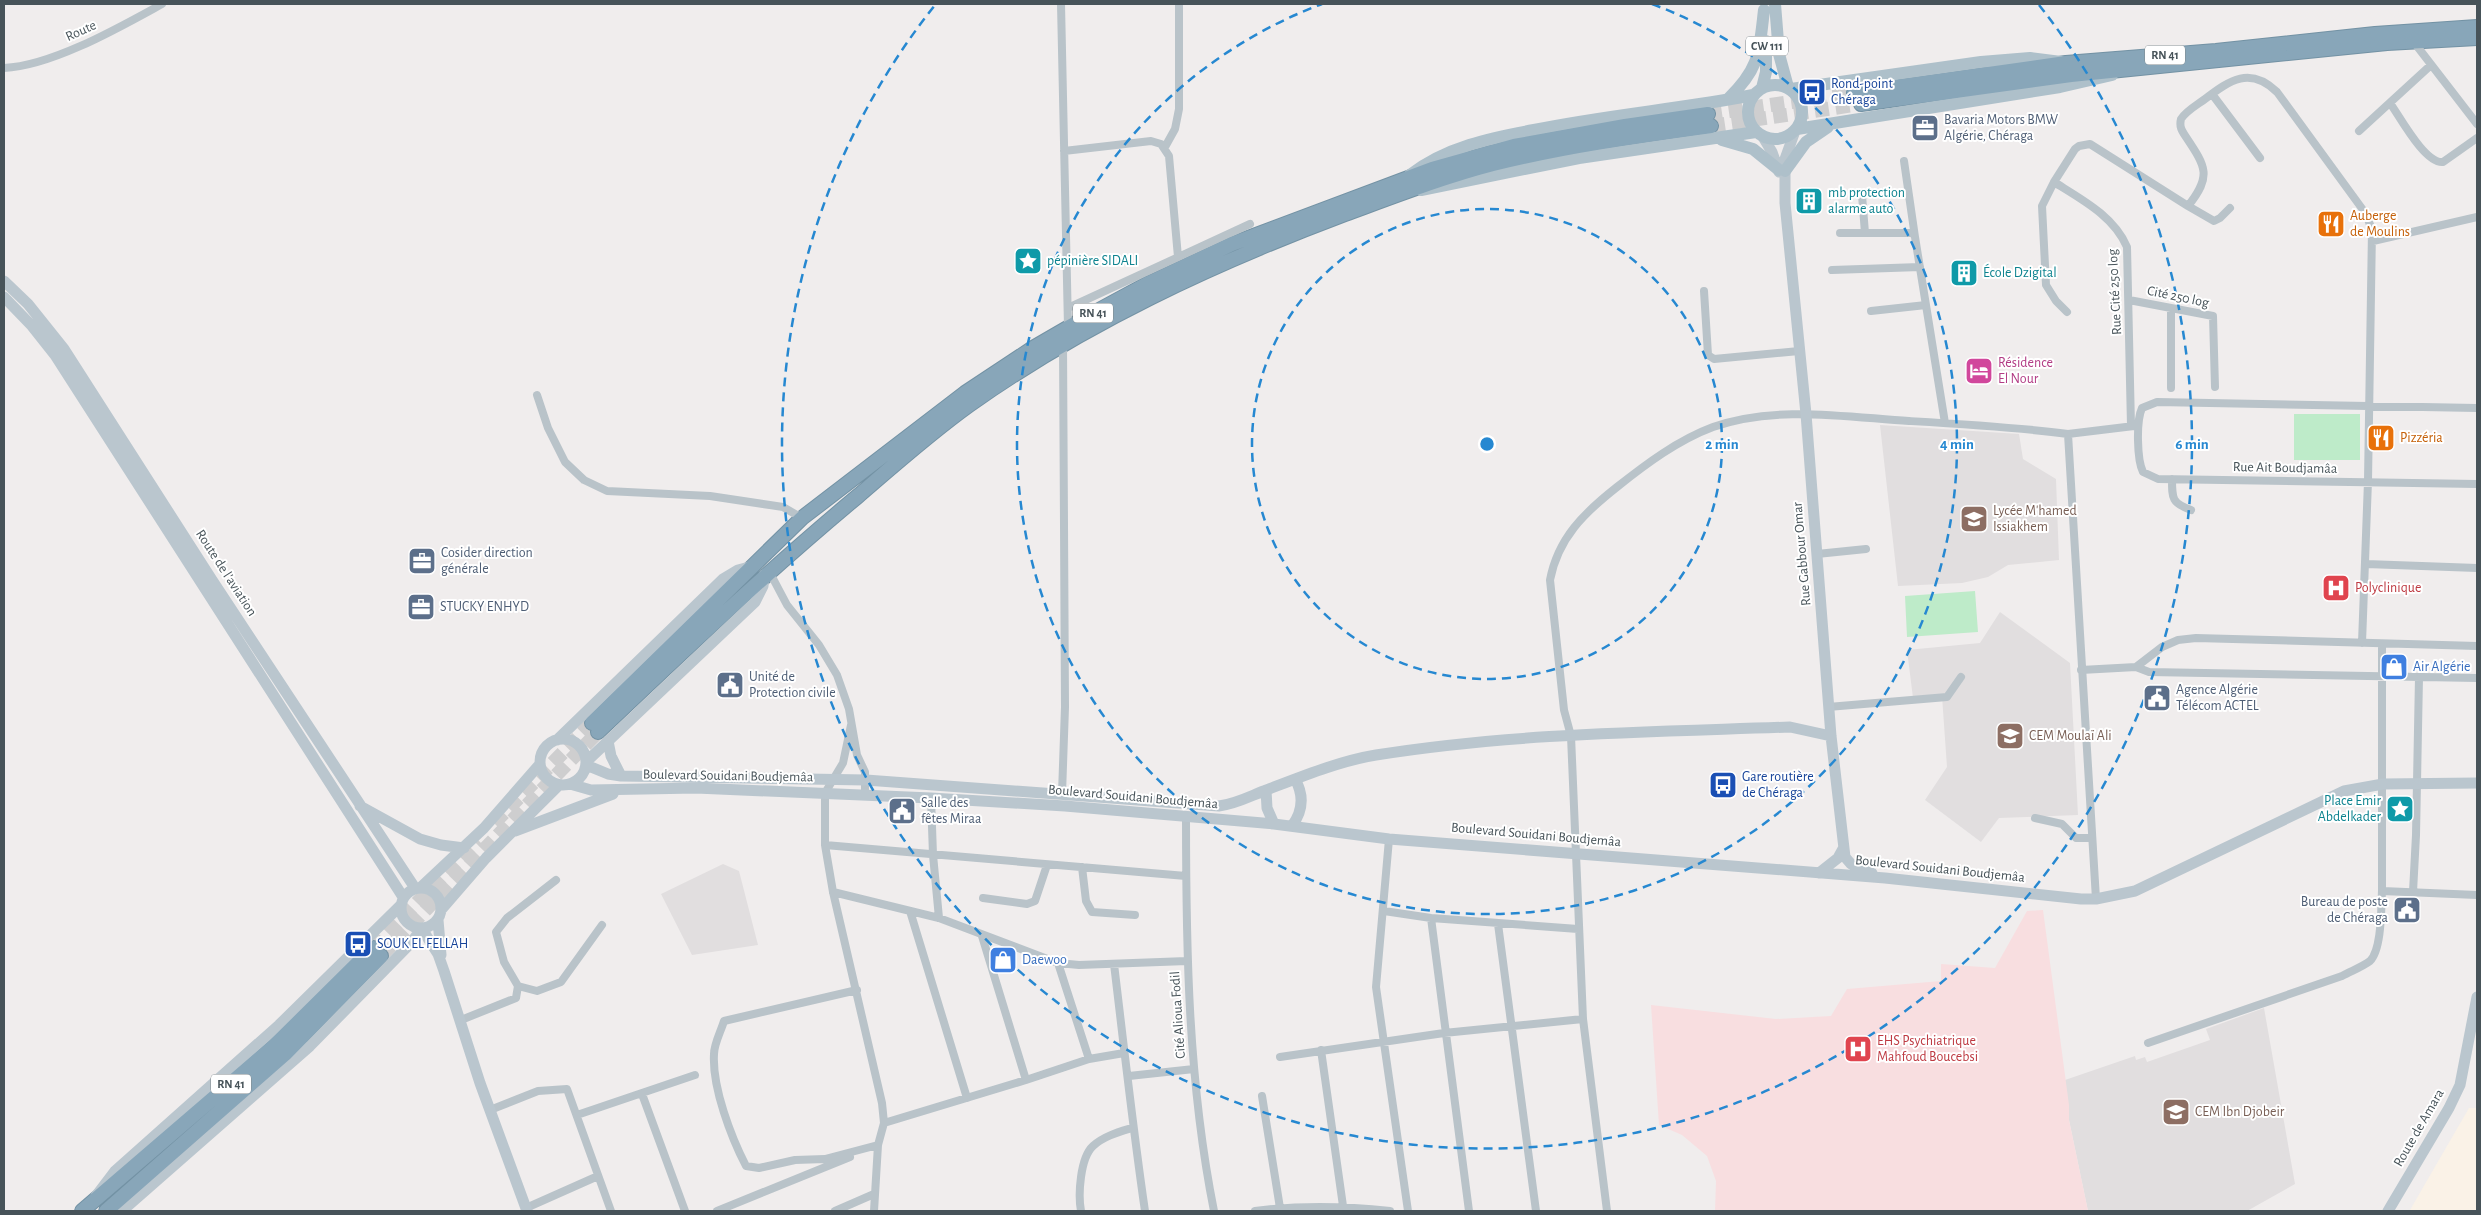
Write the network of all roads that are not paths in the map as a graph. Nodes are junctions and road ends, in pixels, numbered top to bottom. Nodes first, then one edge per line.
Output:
1 (162, 4) edge
2 (1061, 4) edge
3 (1179, 4) edge
4 (1767, 6) edge
5 (2477, 27) edge
6 (2477, 38) edge
7 (2413, 42) junction
8 (2066, 63) junction
9 (2431, 65) junction
10 (4, 68) edge
11 (2126, 70) junction
12 (1789, 88) junction
13 (1758, 92) junction
14 (2212, 94) junction
15 (1728, 99) junction
16 (2390, 103) junction
17 (1839, 122) junction
18 (2477, 124) edge
19 (1712, 126) junction
20 (1796, 130) junction
21 (2359, 131) dead end
22 (1759, 134) junction
23 (2477, 138) edge
24 (1165, 147) junction
25 (1064, 151) junction
26 (2260, 158) dead end
27 (1904, 161) dead end
28 (1782, 170) junction
29 (2054, 182) junction
30 (1407, 184) junction
31 (1862, 195) dead end
32 (2188, 206) junction
33 (2230, 208) dead end
34 (2477, 217) edge
35 (1250, 224) dead end
36 (1840, 233) dead end
37 (1865, 233) junction
38 (1915, 237) junction
39 (2373, 241) junction
40 (1178, 257) junction
41 (1920, 267) junction
42 (1832, 270) dead end
43 (4, 281) edge
44 (1704, 291) dead end
45 (4, 297) edge
46 (2129, 300) junction
47 (1926, 305) junction
48 (1068, 308) junction
49 (2171, 308) junction
50 (1871, 310) dead end
51 (2067, 312) dead end
52 (1068, 328) junction
53 (1063, 344) junction
54 (1799, 351) junction
55 (2215, 387) dead end
56 (2171, 388) dead end
57 (537, 395) dead end
58 (2368, 406) junction
59 (2477, 408) edge
60 (1806, 414) junction
61 (1945, 423) junction
62 (2135, 426) junction
63 (2068, 434) junction
64 (2172, 479) junction
65 (2368, 481) junction
66 (2477, 484) edge
67 (2191, 510) dead end
68 (802, 518) junction
69 (1866, 549) dead end
70 (1817, 554) junction
71 (2366, 564) junction
72 (2477, 568) edge
73 (762, 571) junction
74 (2362, 643) junction
75 (2382, 644) junction
76 (2477, 646) edge
77 (2136, 667) junction
78 (2081, 670) junction
79 (2381, 676) junction
80 (1961, 677) dead end
81 (2419, 677) junction
82 (2477, 678) edge
83 (1828, 707) junction
84 (851, 725) junction
85 (599, 732) junction
86 (1571, 736) junction
87 (1830, 736) junction
88 (557, 740) junction
89 (586, 763) junction
90 (540, 764) junction
91 (621, 776) junction
92 (1295, 779) junction
93 (833, 780) junction
94 (866, 780) junction
95 (2417, 782) junction
96 (2477, 783) edge
97 (2383, 784) junction
98 (564, 785) junction
99 (624, 790) junction
100 (1266, 790) junction
101 (824, 793) junction
102 (1062, 794) junction
103 (865, 795) junction
104 (931, 798) junction
105 (358, 805) junction
106 (1186, 816) junction
107 (2035, 818) dead end
108 (1274, 824) junction
109 (1292, 826) junction
110 (509, 833) junction
111 (2092, 838) junction
112 (1389, 839) junction
113 (825, 845) junction
114 (464, 848) junction
115 (1843, 848) junction
116 (1575, 853) junction
117 (933, 855) junction
118 (1047, 865) junction
119 (1082, 868) junction
120 (1819, 873) junction
121 (1186, 876) junction
122 (1885, 878) junction
123 (556, 880) dead end
124 (418, 888) junction
125 (2382, 891) junction
126 (833, 892) junction
127 (2413, 892) junction
128 (2477, 895) edge
129 (983, 898) dead end
130 (2096, 899) junction
131 (402, 902) junction
132 (910, 911) junction
133 (1384, 911) junction
134 (439, 915) junction
135 (1135, 915) dead end
136 (939, 918) junction
137 (1431, 918) junction
138 (1498, 924) junction
139 (602, 925) dead end
140 (422, 929) junction
141 (1578, 929) junction
142 (982, 936) junction
143 (1187, 961) junction
144 (1058, 963) junction
145 (1114, 964) junction
146 (444, 971) junction
147 (518, 986) junction
148 (857, 990) junction
149 (2477, 997) edge
150 (1583, 1019) junction
151 (461, 1020) junction
152 (1511, 1026) junction
153 (1444, 1033) junction
154 (1383, 1041) junction
155 (2148, 1043) dead end
156 (1321, 1050) junction
157 (1124, 1053) junction
158 (1280, 1057) dead end
159 (1090, 1059) junction
160 (1194, 1069) junction
161 (695, 1075) dead end
162 (1129, 1076) junction
163 (1026, 1080) junction
164 (642, 1094) junction
165 (1262, 1096) dead end
166 (967, 1098) junction
167 (490, 1110) junction
168 (577, 1116) junction
169 (884, 1123) junction
170 (1132, 1128) junction
171 (878, 1145) junction
172 (598, 1176) junction
173 (874, 1194) junction
174 (1343, 1206) junction
175 (87, 1208) edge
176 (1280, 1208) junction
177 (1294, 1209) edge
178 (526, 1210) edge
179 (106, 1211) edge
180 (122, 1211) edge
181 (611, 1211) edge
182 (685, 1211) edge
183 (717, 1211) edge
184 (835, 1211) edge
185 (874, 1211) edge
186 (1081, 1211) edge
187 (1145, 1211) edge
188 (1214, 1211) edge
189 (1255, 1211) edge
190 (1390, 1211) edge
191 (1408, 1211) edge
192 (1469, 1211) edge
193 (1536, 1211) edge
194 (1608, 1211) edge
195 (2388, 1211) edge

1 - 10 street, Route
2 - 25 street
3 - 24 street
4 - 12 main road, CW 111
4 - 13 main road, CW 111
4 - 15 main road
5 - 8 highway, RN 41
6 - 7 highway, RN 41
7 - 9 street
7 - 11 highway, RN 41
8 - 11 highway, RN 41
8 - 12 main road
9 - 16 street
9 - 18 street
11 - 17 main road
12 - 13 main road
12 - 20 main road
13 - 15 main road
13 - 22 main road
14 - 26 street
14 - 32 street
14 - 39 street
15 - 30 main road
16 - 21 street
16 - 23 street
17 - 20 main road
17 - 28 main road
19 - 22 main road
19 - 28 main road
19 - 30 highway, RN 41
20 - 22 main road
20 - 28 main road, Rue Gabbour Omar
22 - 28 main road, Rue Gabbour Omar
24 - 25 street
24 - 40 street
25 - 48 street
27 - 38 street
28 - 54 main road, Rue Gabbour Omar
29 - 32 street
29 - 46 street, Rue Cité 250 log
29 - 51 street
30 - 52 highway, RN 41
30 - 53 highway, RN 41
31 - 37 street
32 - 33 street
34 - 39 street
35 - 40 street
36 - 37 street
37 - 38 street
38 - 41 street
39 - 58 street
40 - 48 street
41 - 42 street
41 - 47 street
43 - 105 main road, Route de l'aviation
44 - 54 street
45 - 131 main road
46 - 49 street, Cité 250 log
46 - 62 street, Rue Cité 250 log
47 - 50 street
47 - 61 street
48 - 52 street
49 - 55 street, Cité 250 log
49 - 56 street
52 - 68 highway, RN 41
53 - 73 highway, RN 41
53 - 102 street
54 - 60 main road, Rue Gabbour Omar
57 - 68 street
58 - 59 street
58 - 62 street
58 - 65 street
60 - 61 street
60 - 70 main road, Rue Gabbour Omar
60 - 86 street
61 - 63 street
62 - 63 street
62 - 64 street, Rue Ait Boudjamâa
63 - 78 street
64 - 65 street, Rue Ait Boudjamâa
64 - 67 street
65 - 66 street, Rue Ait Boudjamâa
65 - 71 street
68 - 73 highway, RN 41
69 - 70 street
70 - 83 main road, Rue Gabbour Omar
71 - 72 street
71 - 74 street
73 - 84 street
73 - 85 highway, RN 41
73 - 88 main road
74 - 75 street
74 - 77 street
75 - 76 street
75 - 79 street
77 - 78 street
77 - 79 street
78 - 111 street
79 - 81 street
79 - 97 street
80 - 83 street
81 - 82 street
81 - 95 street
83 - 87 main road, Rue Gabbour Omar
84 - 93 street
84 - 94 street
85 - 89 main road
85 - 91 main road
86 - 87 main road, Boulevard Souidani Boudjemâa
86 - 92 main road, Boulevard Souidani Boudjemâa
86 - 116 street
87 - 115 main road, Rue Gabbour Omar
88 - 89 main road
88 - 90 main road
89 - 91 main road, Boulevard Souidani Boudjemâa
89 - 98 main road
90 - 98 main road
90 - 114 main road
91 - 93 main road, Boulevard Souidani Boudjemâa
92 - 100 main road, Boulevard Souidani Boudjemâa
92 - 109 main road
93 - 94 main road, Boulevard Souidani Boudjemâa
93 - 101 street
94 - 102 main road, Boulevard Souidani Boudjemâa
94 - 103 street
95 - 96 main road, Boulevard Souidani Boudjemâa
95 - 97 main road, Boulevard Souidani Boudjemâa
95 - 127 street
97 - 125 street
97 - 130 main road, Boulevard Souidani Boudjemâa
98 - 99 main road, Boulevard Souidani Boudjemâa
98 - 110 main road
99 - 101 main road, Boulevard Souidani Boudjemâa
99 - 110 main road
100 - 102 main road, Boulevard Souidani Boudjemâa
100 - 108 main road
101 - 103 main road, Boulevard Souidani Boudjemâa
101 - 113 street
103 - 104 main road, Boulevard Souidani Boudjemâa
104 - 106 main road, Boulevard Souidani Boudjemâa
104 - 117 street
105 - 114 main road
105 - 124 main road, Route de l'aviation
106 - 108 main road, Boulevard Souidani Boudjemâa
106 - 121 street, Cité Alioua Fodil
107 - 111 street
108 - 109 main road, Boulevard Souidani Boudjemâa
109 - 112 main road, Boulevard Souidani Boudjemâa
110 - 134 main road
111 - 130 street
112 - 116 main road, Boulevard Souidani Boudjemâa
112 - 133 street
113 - 117 street
113 - 126 street
114 - 124 main road
115 - 120 main road
115 - 122 main road
116 - 120 main road, Boulevard Souidani Boudjemâa
116 - 141 street
117 - 118 street
117 - 136 street
118 - 119 street
118 - 129 street
119 - 121 street
119 - 135 street
120 - 122 main road, Boulevard Souidani Boudjemâa
121 - 143 street, Cité Alioua Fodil
122 - 130 main road, Boulevard Souidani Boudjemâa
123 - 147 street
124 - 131 main road
124 - 134 main road
125 - 127 street
125 - 155 street
126 - 132 street
126 - 148 street
127 - 128 street
131 - 140 main road
131 - 175 main road
132 - 136 street
132 - 166 street
133 - 137 street
133 - 154 street
134 - 140 main road
134 - 146 main road
136 - 142 street
137 - 138 street
137 - 153 street
138 - 141 street
138 - 152 street
139 - 147 street
140 - 146 main road
140 - 180 main road
141 - 150 street
142 - 144 street
142 - 163 street
143 - 145 street
143 - 160 street, Cité Alioua Fodil
144 - 145 street
144 - 159 street
145 - 157 street
146 - 151 main road
147 - 151 street
148 - 169 street
148 - 171 street
149 - 195 main road, Route de Amara
150 - 152 street
150 - 194 street
151 - 167 main road
152 - 153 street
152 - 193 street
153 - 154 street
153 - 192 street
154 - 156 street
154 - 191 street
156 - 158 street
156 - 174 street
157 - 159 street
157 - 162 street
159 - 163 street
160 - 162 street
160 - 188 street, Cité Alioua Fodil
161 - 164 street
162 - 170 street
163 - 166 street
164 - 168 street
164 - 182 street
165 - 176 street
166 - 169 street
167 - 168 street
167 - 178 main road
168 - 172 street
169 - 171 street
170 - 186 street
170 - 187 street
171 - 173 street
171 - 183 street
172 - 178 street
172 - 181 street
173 - 184 street
173 - 185 street
174 - 177 street
174 - 190 street
175 - 179 highway, RN 41
176 - 177 street
176 - 189 street

